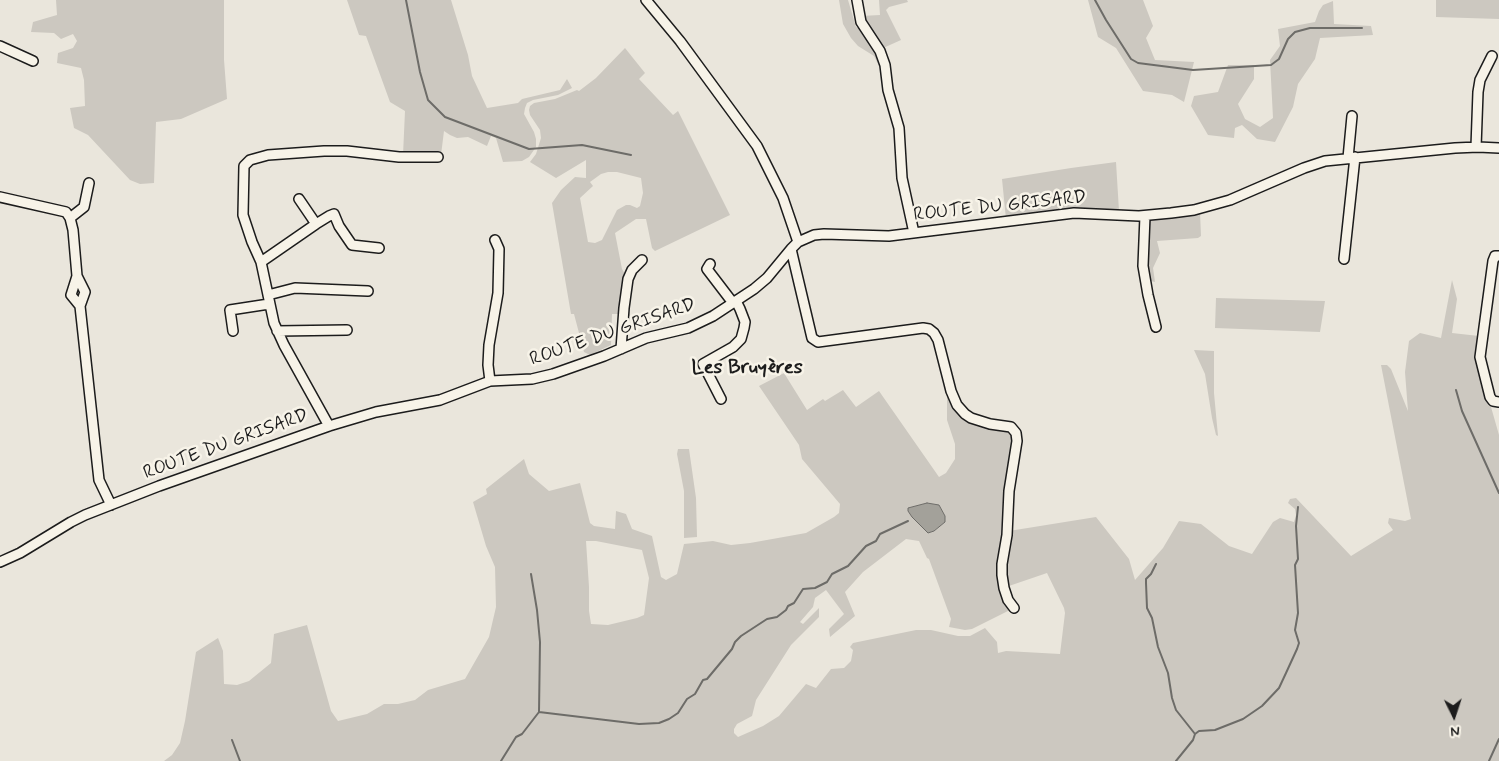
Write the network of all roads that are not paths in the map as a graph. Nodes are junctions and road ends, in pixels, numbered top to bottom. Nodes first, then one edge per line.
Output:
1 (646, 0) edge
2 (857, 0) edge
3 (0, 46) edge
4 (1492, 56) dead end
5 (33, 60) dead end
6 (1352, 116) dead end
7 (1476, 147) junction
8 (1499, 148) edge
9 (438, 157) dead end
10 (1351, 158) junction
11 (89, 184) dead end
12 (0, 197) edge
13 (299, 199) dead end
14 (1145, 216) junction
15 (70, 218) junction
16 (316, 224) junction
17 (914, 233) junction
18 (495, 240) dead end
19 (798, 242) junction
20 (379, 248) dead end
21 (790, 249) junction
22 (1499, 256) edge
23 (1344, 259) dead end
24 (642, 260) dead end
25 (261, 262) junction
26 (710, 264) dead end
27 (368, 291) dead end
28 (268, 300) junction
29 (734, 302) junction
30 (1156, 327) dead end
31 (347, 330) dead end
32 (233, 331) dead end
33 (277, 331) junction
34 (621, 349) junction
35 (490, 381) junction
36 (721, 400) dead end
37 (1499, 402) edge
38 (329, 426) junction
39 (111, 504) junction
40 (0, 562) edge
41 (1014, 608) dead end

1 - 19 street
2 - 17 street
3 - 5 street
4 - 7 street
6 - 10 street
7 - 8 street, ROUTE DU GRISARD
7 - 10 street, ROUTE DU GRISARD
9 - 25 street
10 - 14 street, ROUTE DU GRISARD
10 - 23 street
11 - 15 street
12 - 15 street
13 - 16 street
14 - 17 street, ROUTE DU GRISARD
14 - 30 street
15 - 39 street
16 - 20 street
16 - 25 street
17 - 19 street, ROUTE DU GRISARD
18 - 35 street
19 - 21 street, ROUTE DU GRISARD
21 - 29 street, ROUTE DU GRISARD
21 - 41 street
22 - 37 street
24 - 34 street
25 - 28 street
26 - 29 street
27 - 28 street
28 - 32 street
28 - 33 street
29 - 34 street, ROUTE DU GRISARD
29 - 36 street
31 - 33 street
33 - 38 street
34 - 35 street, ROUTE DU GRISARD
35 - 38 street, ROUTE DU GRISARD
38 - 39 street, ROUTE DU GRISARD
39 - 40 street, ROUTE DU GRISARD

